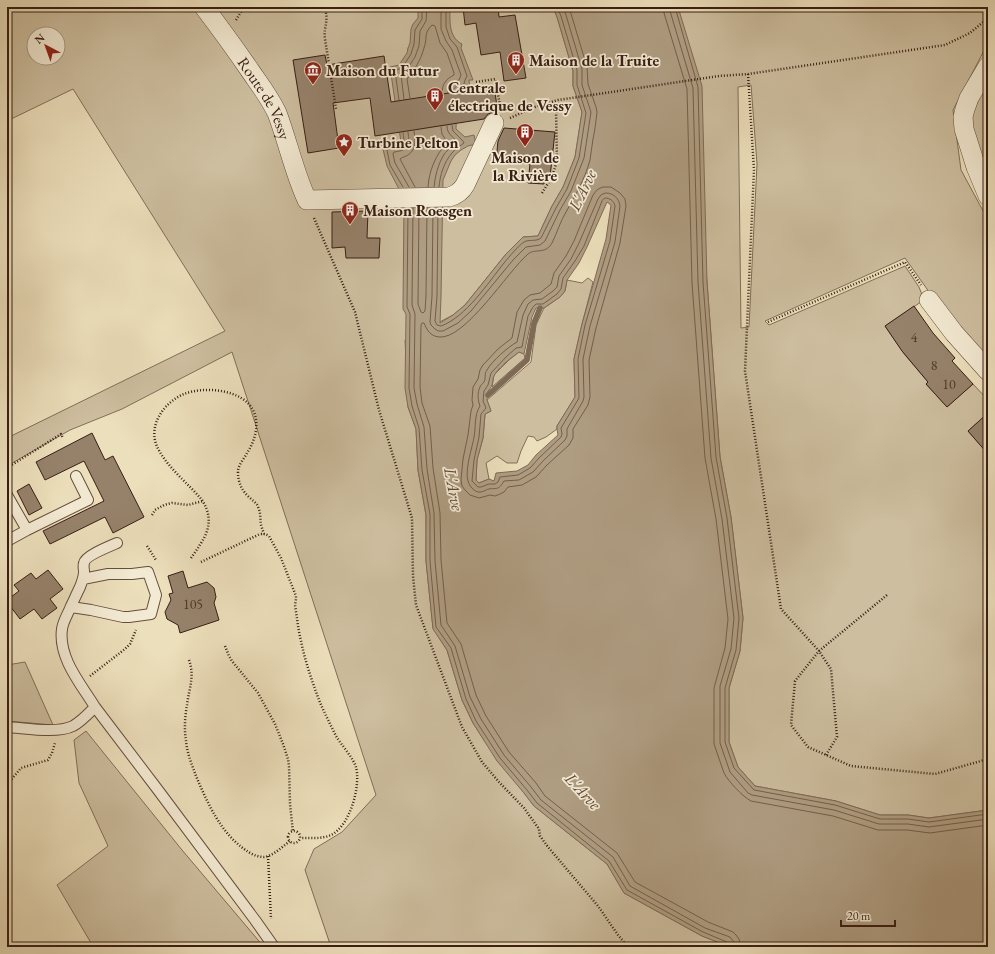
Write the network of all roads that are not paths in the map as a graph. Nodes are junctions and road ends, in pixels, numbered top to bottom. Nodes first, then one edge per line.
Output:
1 (204, 7) edge
2 (988, 66) edge
3 (498, 122) road end
4 (988, 196) edge
5 (929, 300) road end
6 (988, 371) edge
7 (76, 476) dead end
8 (7, 495) edge
9 (27, 530) junction
10 (7, 541) edge
11 (117, 543) dead end
12 (83, 578) junction
13 (71, 607) junction
14 (95, 707) junction
15 (7, 727) edge
16 (274, 947) edge

1 - 3 street, Route de Vessy
2 - 4 street
5 - 6 street
7 - 9 lane
8 - 9 lane
9 - 10 lane
11 - 12 lane
12 - 13 lane
12 - 13 lane
13 - 14 lane
14 - 15 lane
14 - 16 lane

